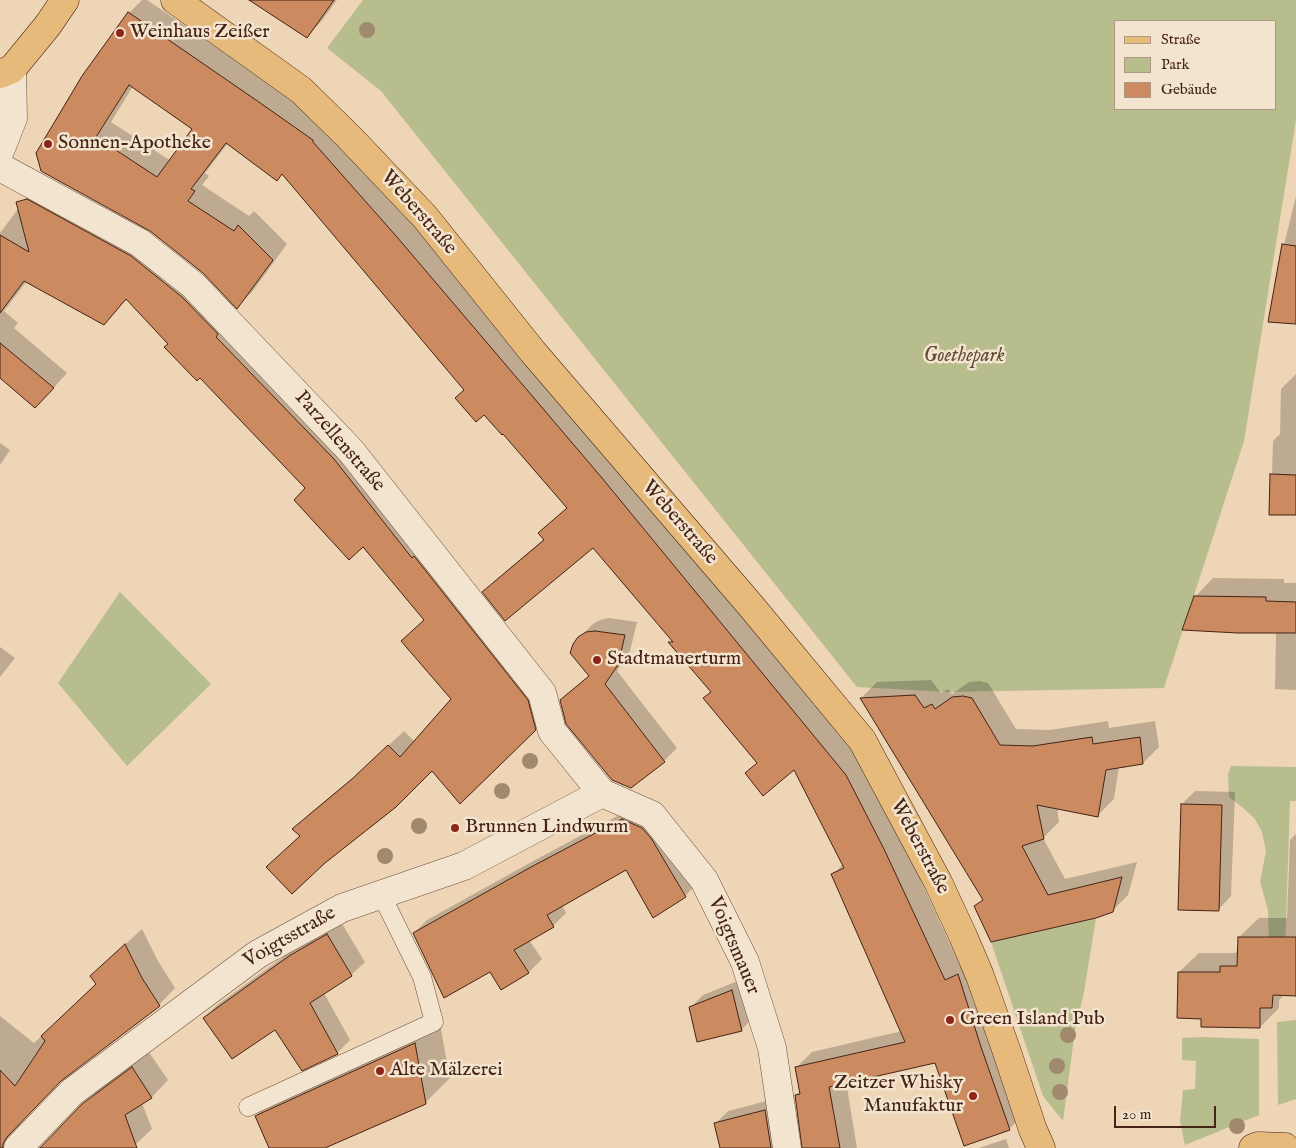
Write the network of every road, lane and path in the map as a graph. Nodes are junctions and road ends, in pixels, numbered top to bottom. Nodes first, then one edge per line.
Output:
1 (65, 0) edge
2 (175, 0) edge
3 (6, 72) edge
4 (0, 151) edge
5 (0, 167) edge
6 (602, 793) junction
7 (381, 894) junction
8 (248, 1107) dead end
9 (1288, 1145) edge
10 (18, 1148) edge
11 (788, 1148) edge
12 (1041, 1148) edge
13 (1253, 1148) edge

1 - 3 main road
2 - 12 main road, Weberstraße
3 - 4 street
5 - 6 street, Parzellenstraße
6 - 7 street, Voigtsstraße
6 - 11 street, Voigtsmauer
7 - 8 lane
7 - 10 street, Voigtsstraße
9 - 13 main road

